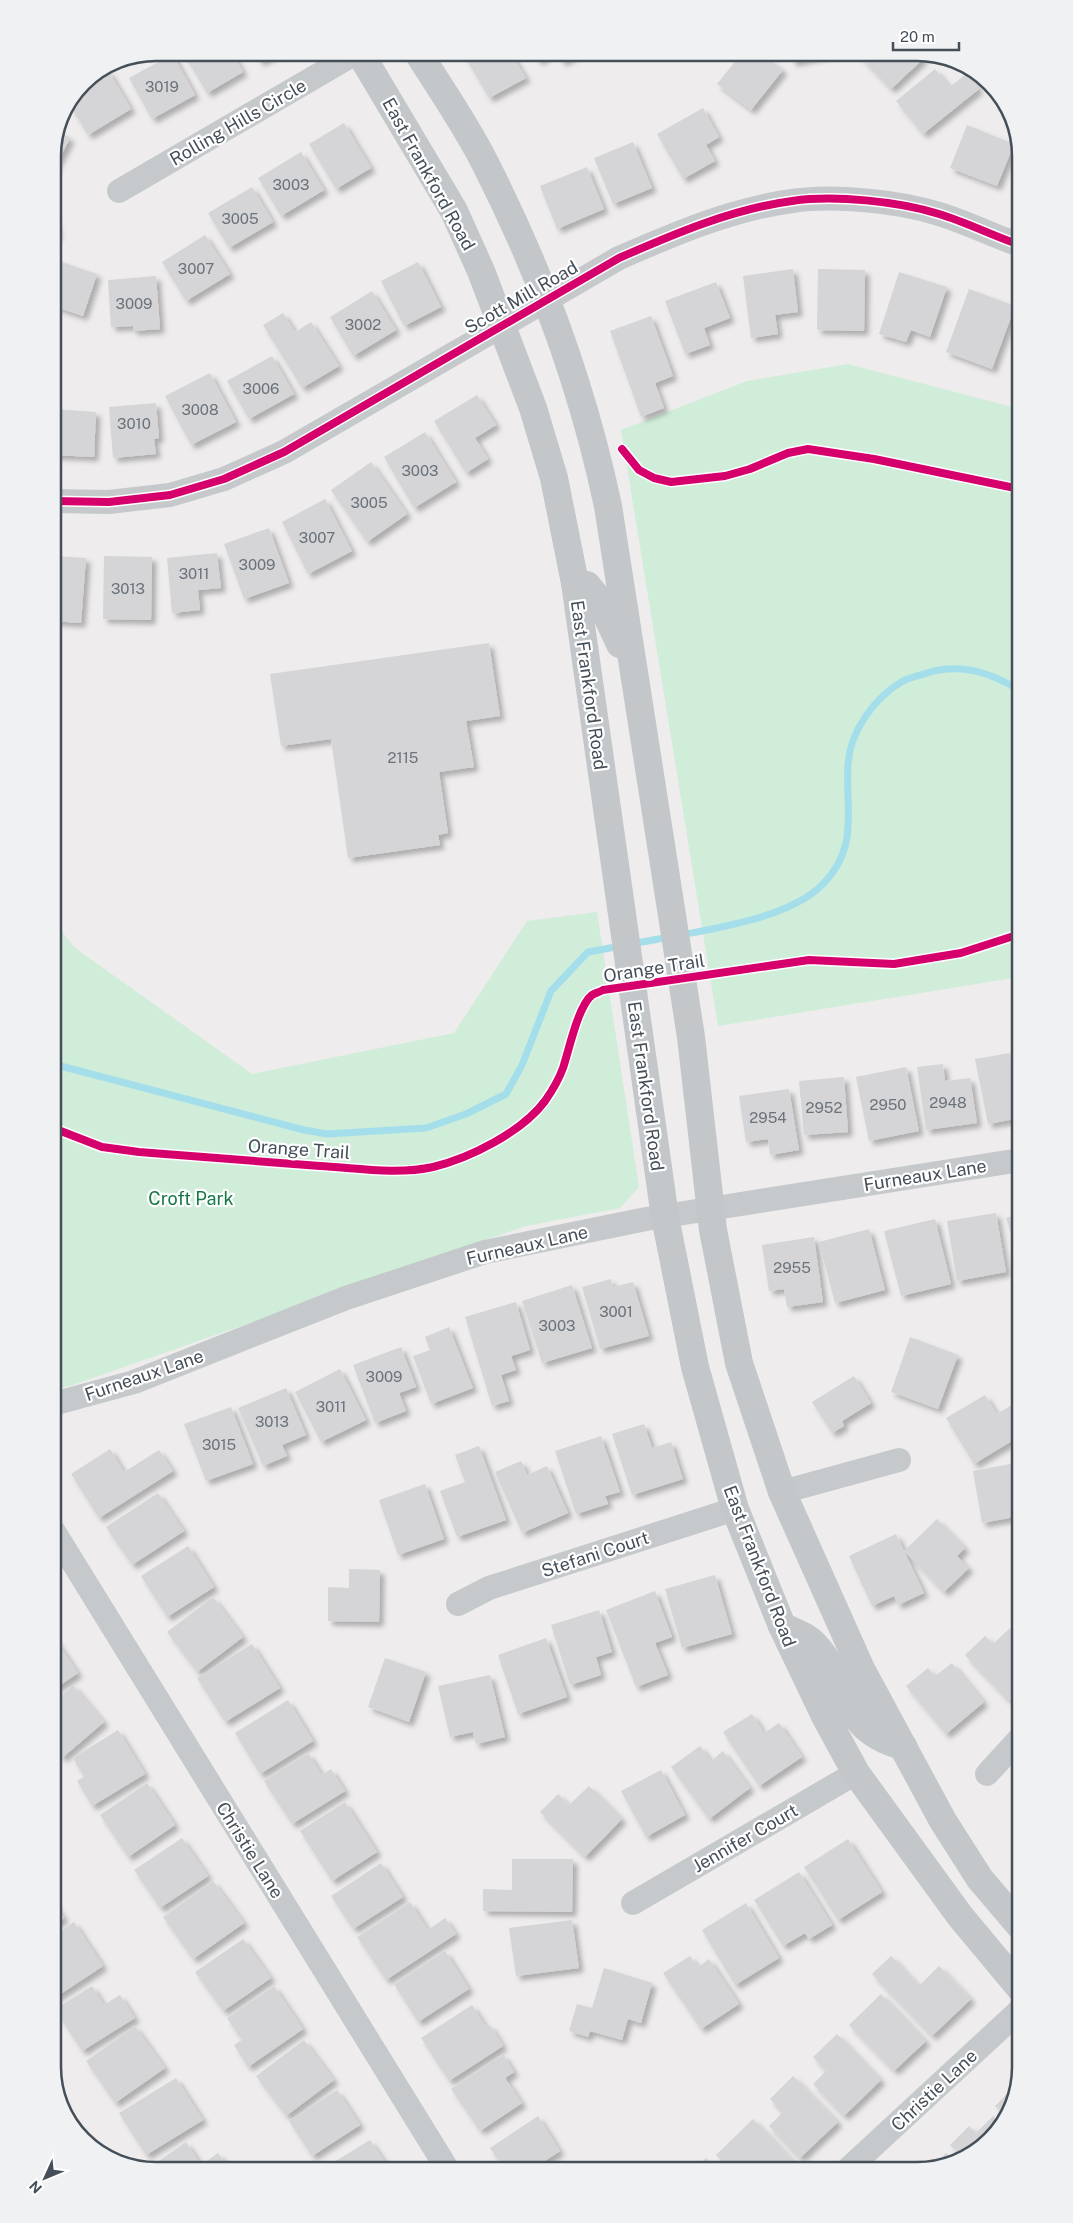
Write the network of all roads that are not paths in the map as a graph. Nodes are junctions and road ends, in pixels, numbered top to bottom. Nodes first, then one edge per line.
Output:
1 (344, 61) edge
2 (363, 61) edge
3 (423, 61) edge
4 (119, 191) dead end
5 (1012, 242) edge
6 (546, 301) junction
7 (503, 325) junction
8 (61, 501) edge
9 (575, 583) junction
10 (635, 683) junction
11 (1012, 1161) edge
12 (710, 1210) junction
13 (665, 1217) junction
14 (61, 1402) edge
15 (899, 1460) dead end
16 (782, 1492) junction
17 (735, 1509) junction
18 (61, 1545) edge
19 (458, 1604) dead end
20 (782, 1626) junction
21 (903, 1746) junction
22 (1012, 1747) edge
23 (856, 1773) junction
24 (987, 1774) dead end
25 (634, 1903) dead end
26 (1012, 1917) edge
27 (1012, 1978) edge
28 (1012, 2017) edge
29 (443, 2162) edge
30 (856, 2162) edge

1 - 4 street, Rolling Hills Circle
2 - 7 main road, East Frankford Road
3 - 6 main road
5 - 6 street, Scott Mill Road
6 - 7 street, Scott Mill Road
6 - 10 main road
7 - 8 street, Scott Mill Road
7 - 9 main road, East Frankford Road
9 - 10 main road
9 - 13 main road, East Frankford Road
10 - 12 main road
11 - 12 street, Furneaux Lane
12 - 13 street, Furneaux Lane
12 - 16 main road
13 - 14 street, Furneaux Lane
13 - 17 main road, East Frankford Road
15 - 16 street
16 - 21 main road
17 - 19 street, Stefani Court
17 - 20 main road, East Frankford Road
18 - 29 street, Christie Lane
20 - 21 main road
20 - 23 main road, East Frankford Road
21 - 26 main road
22 - 24 street
23 - 25 street, Jennifer Court
23 - 27 main road, East Frankford Road
28 - 30 street, Christie Lane

